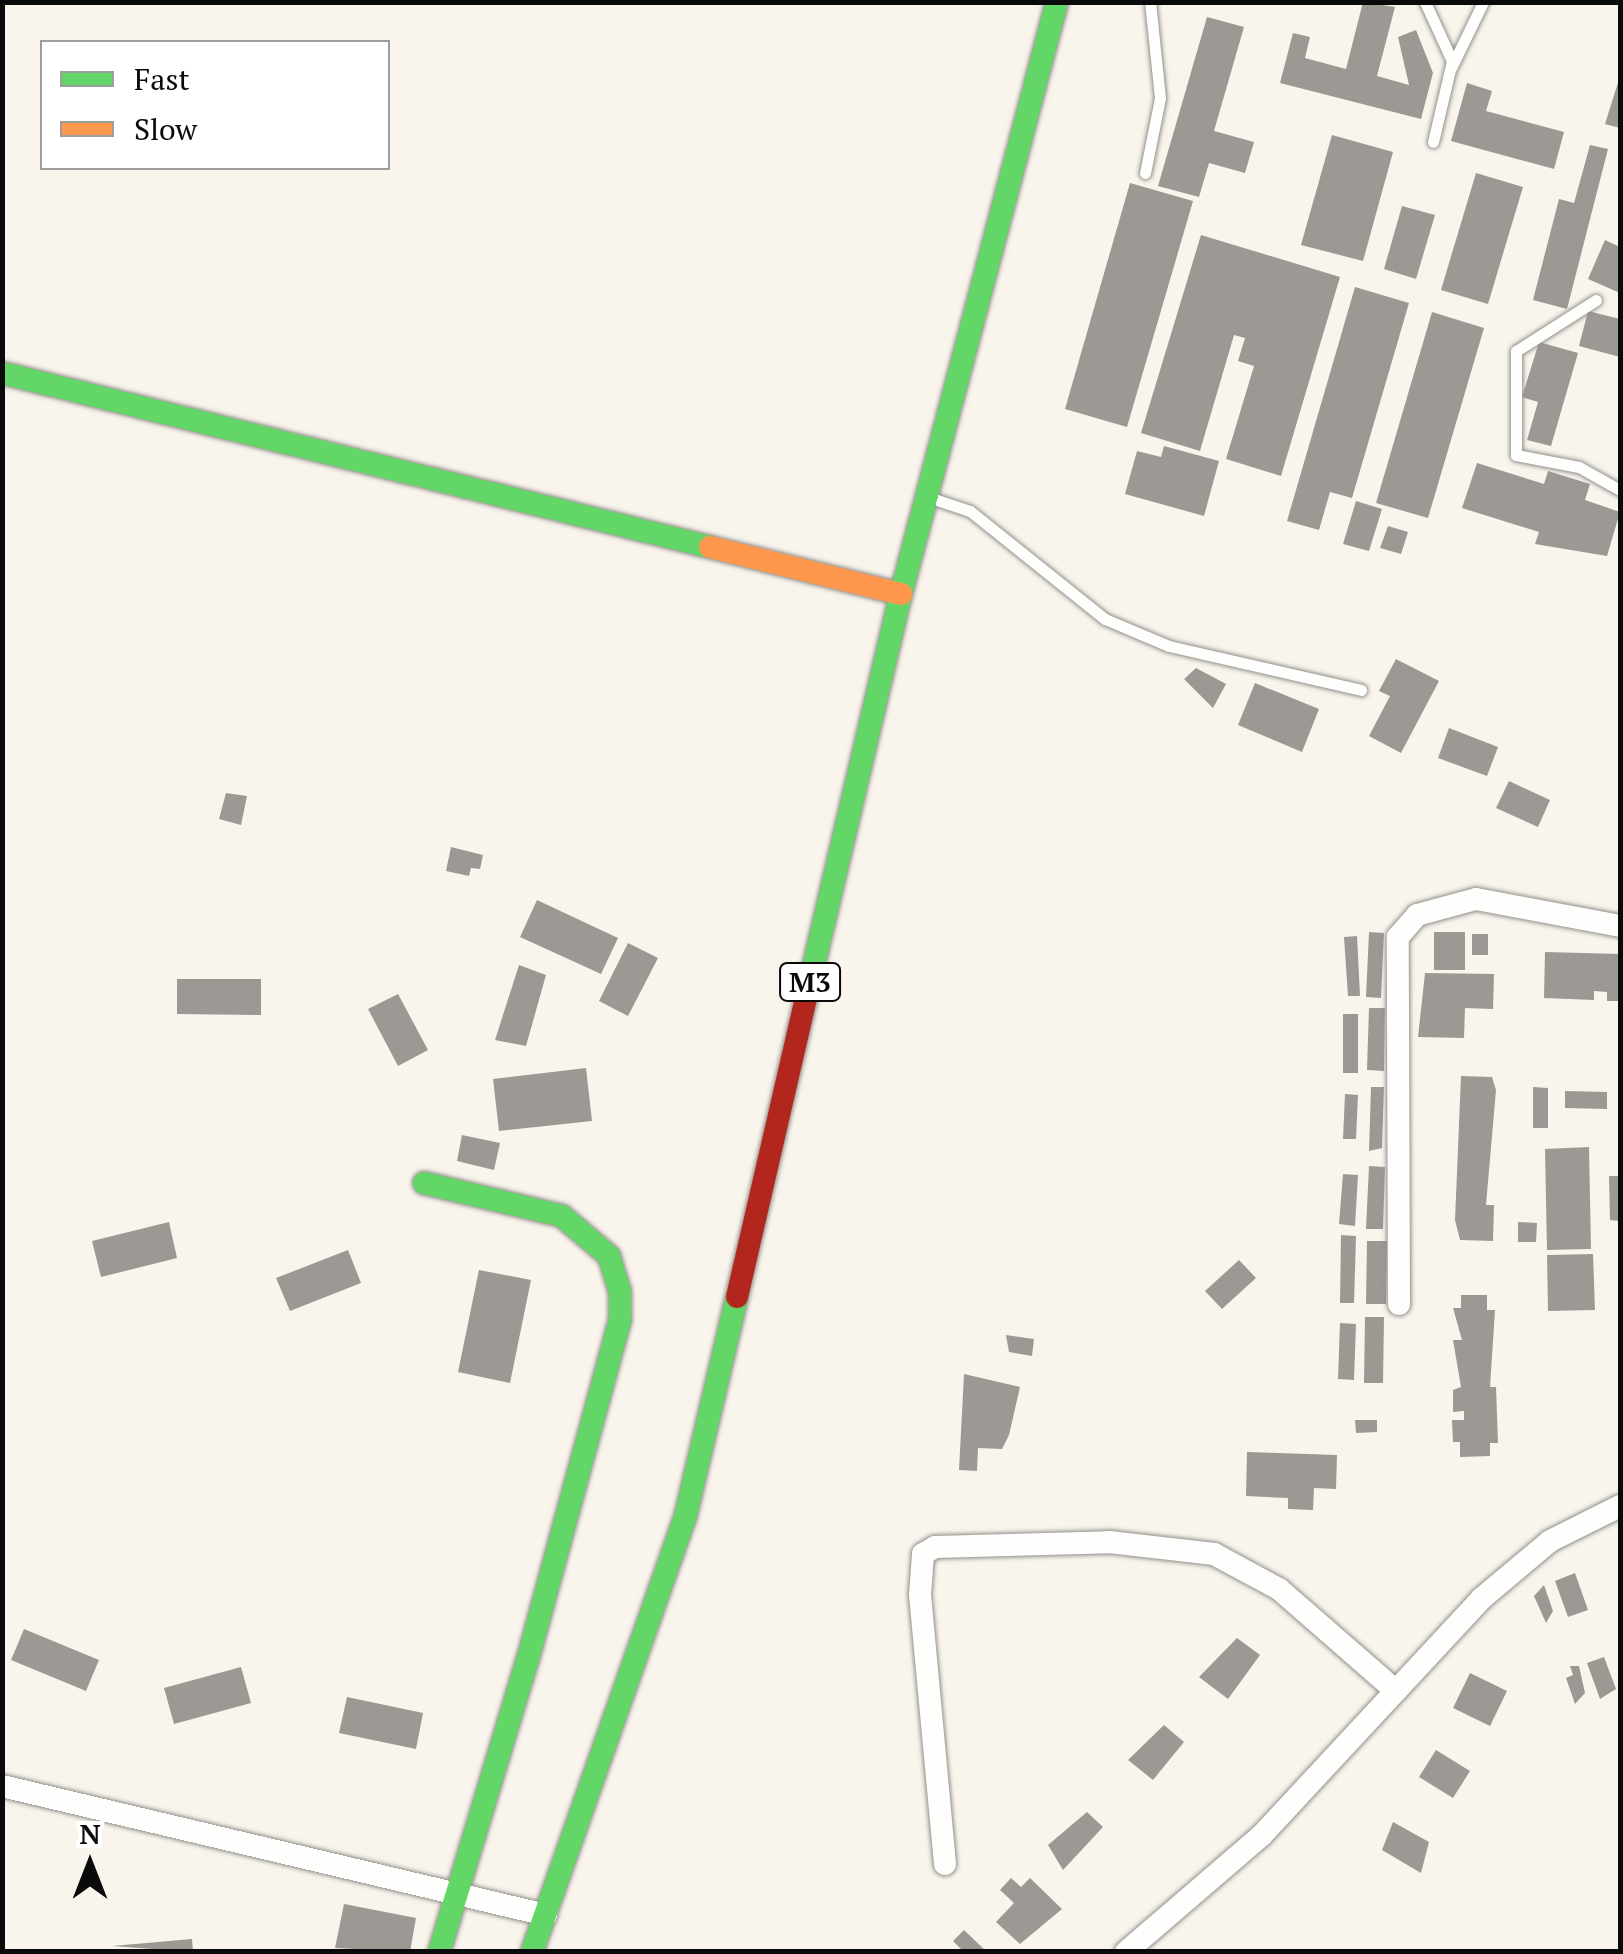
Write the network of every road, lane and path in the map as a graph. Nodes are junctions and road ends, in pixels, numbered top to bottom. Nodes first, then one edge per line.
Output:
1 (1057, 2) edge
2 (1150, 2) edge
3 (1425, 2) edge
4 (1483, 2) edge
5 (1452, 68) junction
6 (1433, 142) dead end
7 (1145, 173) dead end
8 (1596, 300) dead end
9 (2, 373) edge
10 (1620, 490) edge
11 (927, 496) junction
12 (901, 594) junction
13 (1361, 690) dead end
14 (1620, 926) edge
15 (424, 1184) dead end
16 (1399, 1304) dead end
17 (1620, 1506) edge
18 (1396, 1690) junction
19 (2, 1786) edge
20 (945, 1864) dead end
21 (454, 1894) junction
22 (546, 1915) junction
23 (440, 1952) edge
24 (532, 1952) edge
25 (1126, 1952) edge

1 - 11 main road, M3
2 - 7 lane
3 - 5 lane
4 - 5 lane
5 - 6 lane
8 - 10 lane
9 - 12 main road
11 - 12 main road, M3
11 - 13 lane
12 - 22 main road, M3
14 - 16 street
15 - 21 main road
17 - 18 street
18 - 20 street
18 - 25 street
19 - 21 street
21 - 22 street
21 - 23 main road
22 - 24 main road, M3

